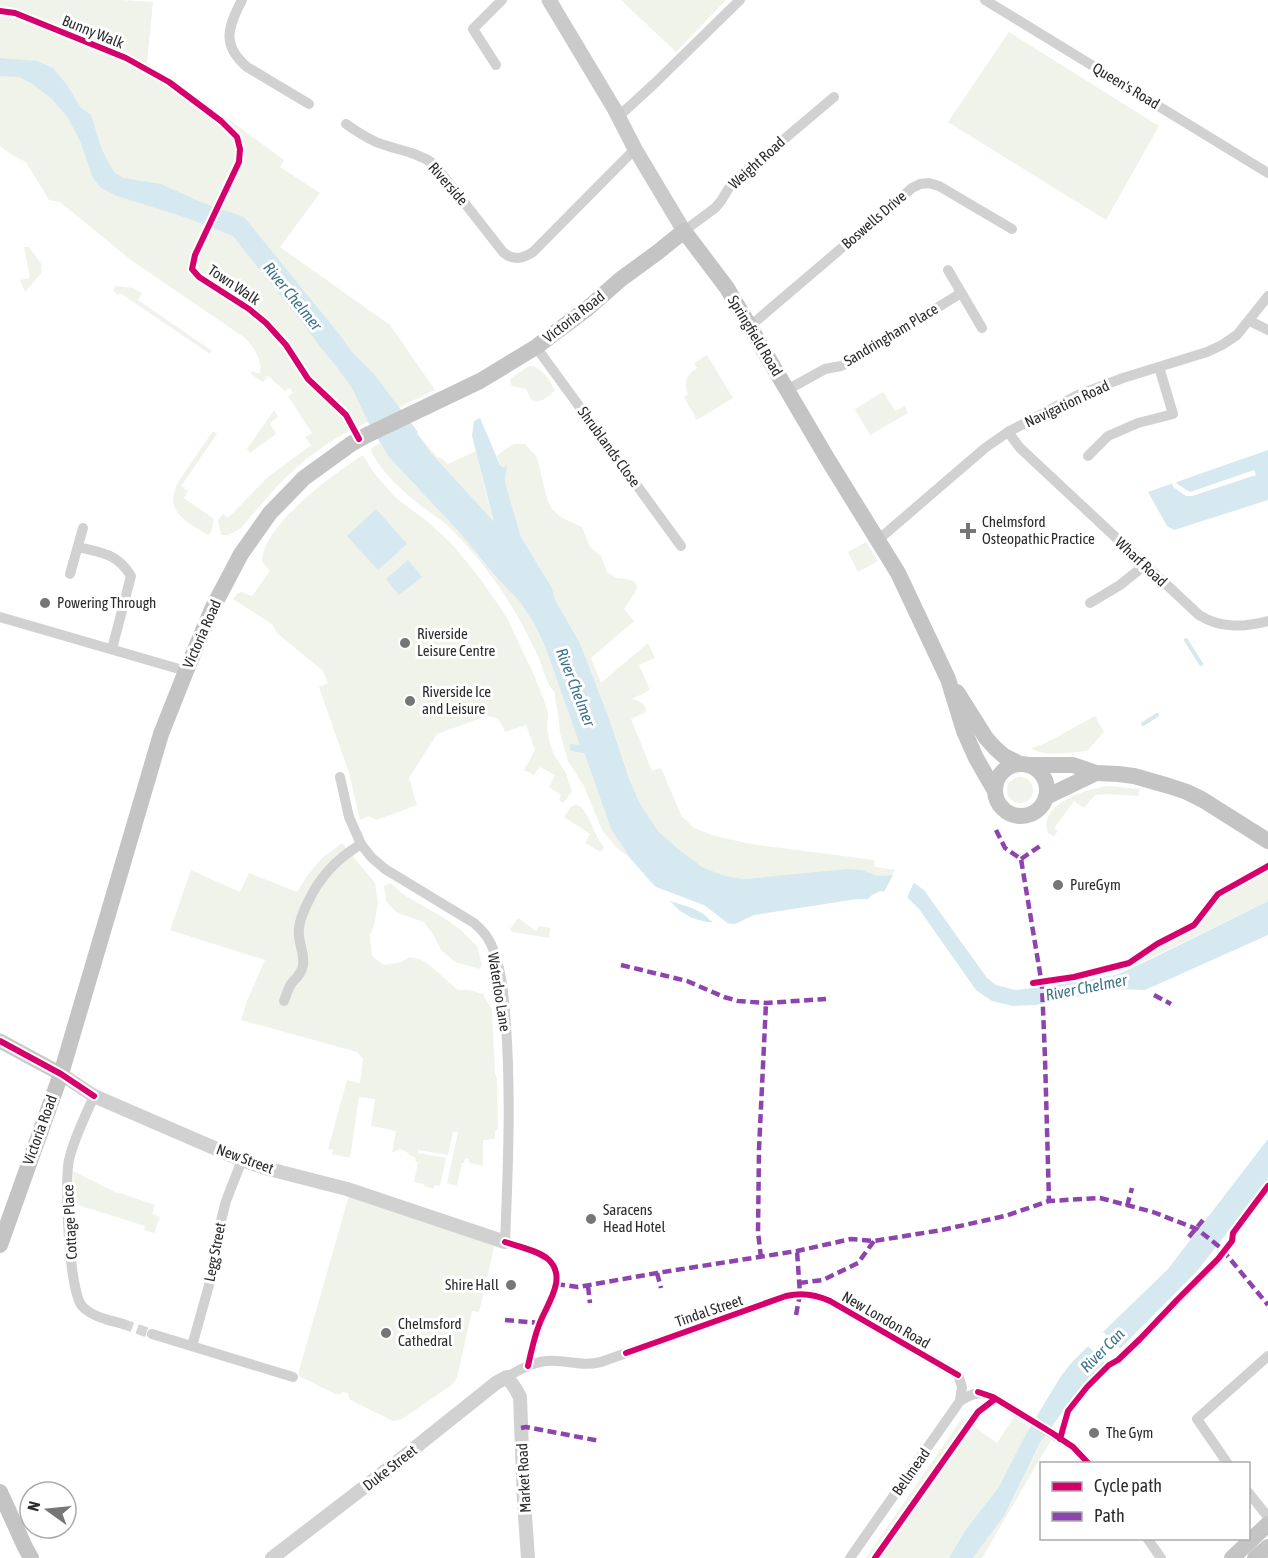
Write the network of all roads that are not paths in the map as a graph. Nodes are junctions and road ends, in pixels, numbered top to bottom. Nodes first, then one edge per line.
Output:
1 (242, 0) edge
2 (502, 0) edge
3 (549, 0) edge
4 (740, 0) edge
5 (984, 0) edge
6 (496, 66) dead end
7 (834, 97) dead end
8 (309, 104) dead end
9 (619, 116) junction
10 (346, 124) dead end
11 (635, 149) junction
12 (1268, 173) edge
13 (1012, 229) dead end
14 (684, 231) junction
15 (948, 270) dead end
16 (961, 293) junction
17 (1268, 296) edge
18 (1250, 321) junction
19 (749, 327) junction
20 (982, 328) dead end
21 (1268, 330) edge
22 (536, 347) junction
23 (1159, 367) junction
24 (787, 390) junction
25 (1008, 432) junction
26 (1088, 456) dead end
27 (83, 528) dead end
28 (878, 540) junction
29 (681, 546) dead end
30 (78, 547) junction
31 (1145, 565) junction
32 (70, 574) dead end
33 (1090, 603) dead end
34 (0, 617) edge
35 (1268, 621) edge
36 (112, 649) junction
37 (186, 671) junction
38 (948, 679) junction
39 (1024, 764) junction
40 (1099, 773) junction
41 (340, 777) dead end
42 (995, 791) junction
43 (1046, 797) junction
44 (1268, 841) edge
45 (361, 844) junction
46 (284, 1002) dead end
47 (0, 1041) edge
48 (61, 1074) junction
49 (94, 1096) junction
50 (242, 1160) junction
51 (505, 1242) joint
52 (0, 1245) edge
53 (800, 1293) joint
54 (123, 1324) tunnel mouth
55 (152, 1334) tunnel mouth
56 (192, 1346) junction
57 (1268, 1356) edge
58 (293, 1377) dead end
59 (507, 1377) junction
60 (960, 1401) junction
61 (1087, 1462) edge
62 (1227, 1462) edge
63 (0, 1492) edge
64 (1250, 1494) edge
65 (1268, 1517) edge
66 (1268, 1524) edge
67 (1149, 1540) edge
68 (1268, 1547) edge
69 (32, 1558) edge
70 (272, 1558) edge
71 (528, 1558) edge
72 (850, 1558) edge
73 (1161, 1558) edge
74 (1232, 1558) edge
75 (1255, 1558) edge

1 - 8 street
2 - 6 street
3 - 9 main road, Springfield Road
4 - 9 street
5 - 12 street, Queen's Road
7 - 14 street, Weight Road
9 - 11 main road, Springfield Road
10 - 11 street, Riverside
11 - 14 main road, Springfield Road
13 - 19 street, Boswells Drive
14 - 19 main road, Springfield Road
14 - 22 main road, Victoria Road
15 - 16 street
16 - 20 street
16 - 24 street, Sandringham Place
17 - 18 street, Navigation Road
18 - 21 street
18 - 23 street, Navigation Road
19 - 24 main road, Springfield Road
22 - 29 street, Shrublands Close
22 - 37 main road, Victoria Road
23 - 25 street, Navigation Road
23 - 26 street
24 - 28 main road, Springfield Road
25 - 28 street, Navigation Road
25 - 31 street, Wharf Road
27 - 30 street
28 - 38 main road, Springfield Road
30 - 32 street
30 - 36 street
31 - 33 street
31 - 35 street, Wharf Road
34 - 36 street
36 - 37 street
37 - 48 main road, Victoria Road
38 - 39 main road, Springfield Road
38 - 42 main road, Springfield Road
39 - 40 main road
39 - 42 main road
39 - 43 main road
40 - 43 main road
40 - 44 main road
41 - 45 street, Waterloo Lane
42 - 43 main road
45 - 46 street
45 - 51 street, Waterloo Lane
47 - 48 main road, New Street
48 - 49 street, New Street
48 - 52 main road, Victoria Road
49 - 50 street, New Street
49 - 54 street, Cottage Place
50 - 51 street, New Street
50 - 56 street, Legg Street
53 - 59 street, Tindal Street
53 - 60 street, New London Road
55 - 56 street
56 - 58 street
57 - 62 street
59 - 70 street, Duke Street
59 - 71 street, Market Road
60 - 61 street, Bellmead
60 - 72 street, Bellmead
63 - 69 main road
64 - 65 street
66 - 74 main road
67 - 73 street
68 - 75 main road

